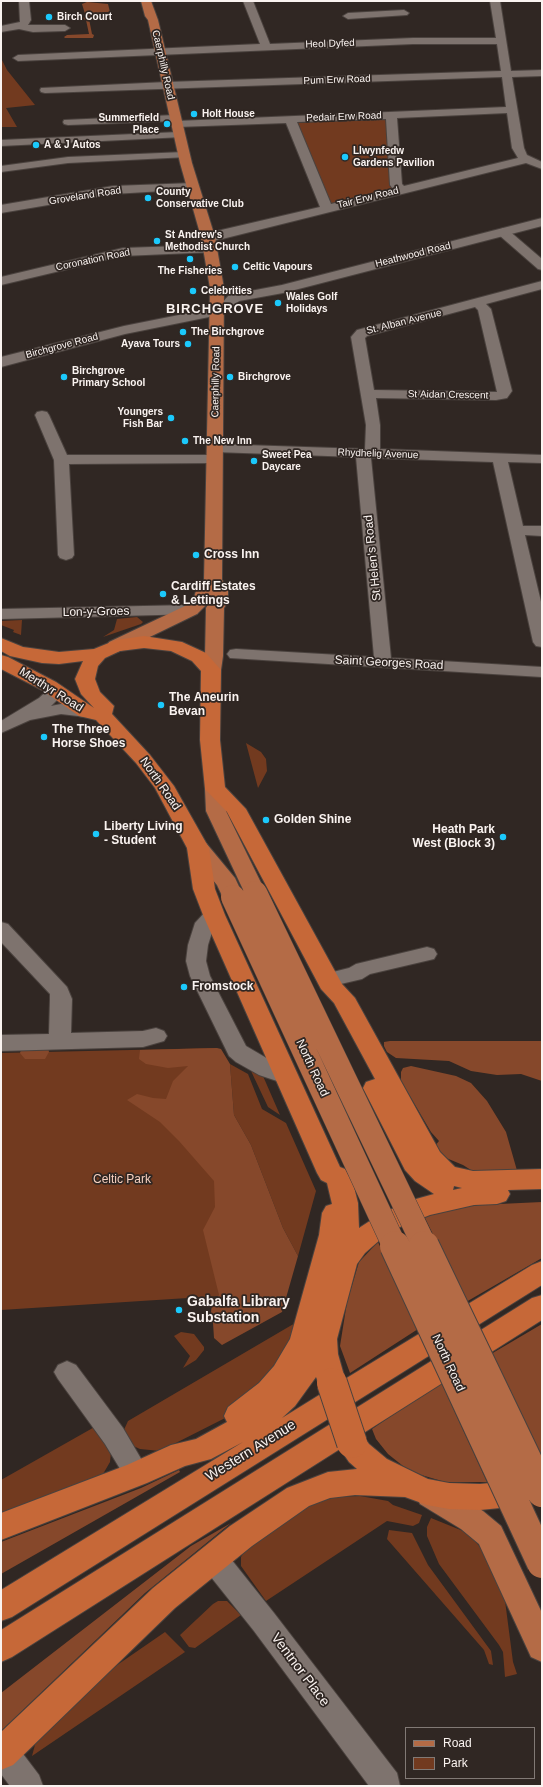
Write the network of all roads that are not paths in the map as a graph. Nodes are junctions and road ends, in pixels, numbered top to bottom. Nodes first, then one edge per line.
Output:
1 (24, 1) edge
2 (146, 1) edge
3 (248, 1) edge
4 (495, 1) edge
5 (343, 6) dead end
6 (404, 14) dead end
7 (348, 16) junction
8 (19, 26) junction
9 (65, 28) dead end
10 (1, 29) edge
11 (358, 36) junction
12 (501, 41) junction
13 (266, 47) junction
14 (159, 51) junction
15 (18, 58) dead end
16 (506, 73) junction
17 (542, 73) edge
18 (167, 86) junction
19 (45, 90) dead end
20 (512, 110) junction
21 (391, 115) junction
22 (290, 119) junction
23 (68, 122) dead end
24 (177, 126) junction
25 (1, 143) edge
26 (184, 155) junction
27 (527, 159) junction
28 (542, 166) edge
29 (1, 169) edge
30 (193, 187) junction
31 (401, 190) junction
32 (1, 209) edge
33 (327, 209) junction
34 (542, 222) edge
35 (503, 232) junction
36 (209, 243) junction
37 (542, 266) edge
38 (1, 281) edge
39 (542, 285) edge
40 (478, 303) junction
41 (219, 305) junction
42 (5, 357) edge
43 (368, 394) junction
44 (42, 415) dead end
45 (367, 453) junction
46 (215, 454) junction
47 (500, 458) junction
48 (542, 459) edge
49 (61, 460) junction
50 (516, 530) junction
51 (542, 531) edge
52 (66, 555) dead end
53 (213, 581) junction
54 (191, 610) junction
55 (140, 611) junction
56 (1, 614) edge
57 (154, 628) junction
58 (542, 642) edge
59 (1, 644) edge
60 (116, 646) junction
61 (98, 654) junction
62 (236, 654) dead end
63 (1, 661) edge
64 (383, 663) junction
65 (211, 670) junction
66 (542, 672) edge
67 (57, 691) junction
68 (94, 713) junction
69 (24, 716) junction
70 (1, 728) edge
71 (215, 789) junction
72 (198, 848) junction
73 (244, 895) junction
74 (214, 915) junction
75 (1, 929) edge
76 (428, 954) dead end
77 (330, 985) junction
78 (156, 1036) dead end
79 (60, 1041) junction
80 (1, 1043) edge
81 (286, 1076) junction
82 (330, 1174) junction
83 (542, 1180) edge
84 (542, 1192) edge
85 (474, 1195) junction
86 (345, 1261) junction
87 (542, 1272) edge
88 (542, 1306) edge
89 (323, 1339) junction
90 (67, 1372) dead end
91 (181, 1454) junction
92 (137, 1474) junction
93 (542, 1478) edge
94 (416, 1488) junction
95 (542, 1492) edge
96 (1, 1527) edge
97 (213, 1558) junction
98 (542, 1564) edge
99 (1, 1607) edge
100 (1, 1647) edge
101 (542, 1647) edge
102 (2, 1753) edge
103 (386, 1784) dead end
104 (28, 1786) edge

1 - 8 street
2 - 14 main road, Caerphilly Road
3 - 13 street
4 - 12 street
5 - 7 street
6 - 7 street
7 - 11 street
8 - 9 street
8 - 10 street
11 - 12 street, Heol Dyfed
11 - 13 street, Heol Dyfed
12 - 16 street
13 - 14 street, Heol Dyfed
14 - 15 street, Heol Dyfed
14 - 18 main road, Caerphilly Road
16 - 17 street, Pum Erw Road
16 - 18 street, Pum Erw Road
16 - 20 street
18 - 19 street, Pum Erw Road
18 - 24 main road, Caerphilly Road
20 - 21 street, Pedair Erw Road
20 - 27 street
21 - 22 street, Pedair Erw Road
21 - 31 street
22 - 24 street, Pedair Erw Road
22 - 33 street
23 - 24 street
24 - 25 street
24 - 26 main road, Caerphilly Road
26 - 29 street
26 - 30 main road, Caerphilly Road
27 - 28 street
27 - 31 street, Tair Erw Road
30 - 32 street, Groveland Road
30 - 36 main road, Caerphilly Road
31 - 33 street, Tair Erw Road
33 - 36 street, Tair Erw Road
34 - 35 street, Heathwood Road
35 - 37 street
35 - 41 street, Heathwood Road
36 - 38 street, Coronation Road
36 - 41 main road, Caerphilly Road
39 - 40 street, St. Alban Avenue
40 - 43 street, St. Alban Avenue
40 - 43 street, St Aidan Crescent
41 - 42 street, Birchgrove Road
41 - 46 main road, Caerphilly Road
43 - 45 street, St. Alban Avenue
44 - 49 street
45 - 46 street, Rhydhelig Avenue
45 - 47 street, Rhydhelig Avenue
45 - 64 street, St Helen's Road
46 - 49 street, Rhydhelig Avenue
46 - 53 main road, Caerphilly Road
47 - 48 street, Rhydhelig Avenue
47 - 50 street
49 - 52 street
50 - 51 street
50 - 58 street
53 - 54 main road
53 - 65 main road, Caerphilly Road
54 - 55 street, Lon-y-Groes
54 - 57 main road
55 - 56 street, Lon-y-Groes
55 - 57 street
57 - 60 main road
59 - 61 highway, Merthyr Road
60 - 61 highway
60 - 65 highway
61 - 68 highway, North Road
62 - 64 street, Saint Georges Road
63 - 67 highway, Merthyr Road
64 - 66 street, Saint Georges Road
65 - 71 highway, North Road
67 - 68 highway, Merthyr Road
67 - 69 street
68 - 69 street
68 - 72 highway, North Road
69 - 70 street
71 - 73 main road, North Road
71 - 77 highway
72 - 73 main road, North Road
72 - 74 highway
73 - 95 main road, North Road, bridge
73 - 98 main road, North Road, bridge
74 - 81 highway
74 - 81 street
75 - 79 street
76 - 77 street
77 - 83 highway
77 - 85 highway
78 - 79 street
79 - 80 street
81 - 82 highway
82 - 86 highway
82 - 91 highway
84 - 85 highway
85 - 86 highway
86 - 89 highway
87 - 99 highway, Western Avenue
88 - 100 highway
89 - 91 highway
89 - 94 highway, bridge
90 - 92 street
91 - 92 highway
92 - 96 highway
93 - 94 highway
94 - 97 highway
94 - 101 main road
97 - 102 highway
97 - 103 street, Ventnor Place
102 - 104 street

